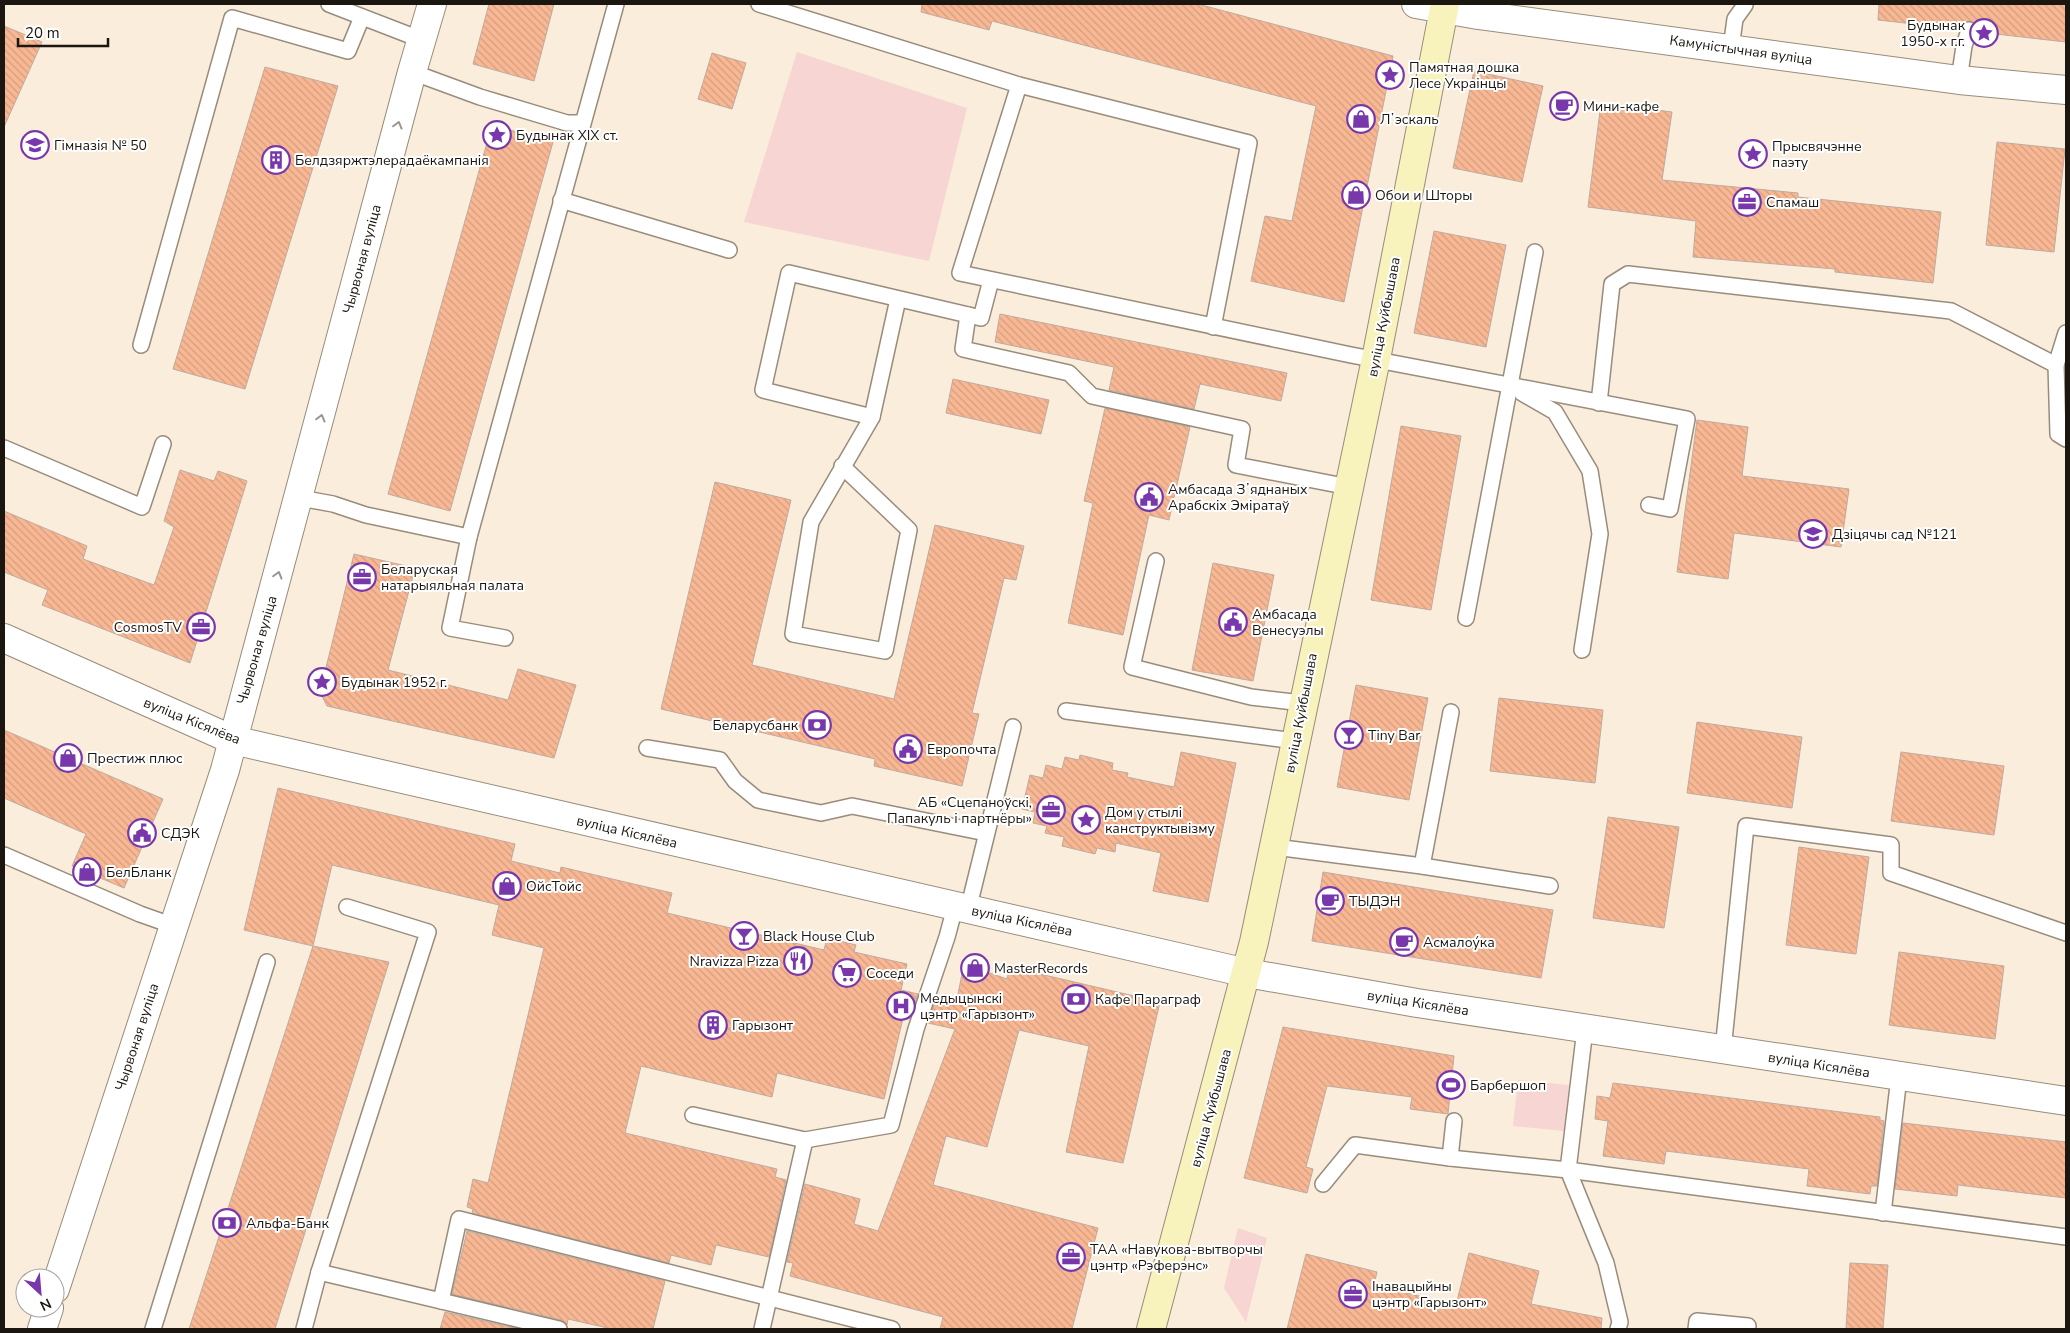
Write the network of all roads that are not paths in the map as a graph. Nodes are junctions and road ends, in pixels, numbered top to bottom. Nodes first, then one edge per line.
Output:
1 (329, 4) edge
2 (432, 4) edge
3 (616, 4) edge
4 (759, 4) edge
5 (1416, 4) edge
6 (1745, 5) edge
7 (1444, 7) edge
8 (362, 17) junction
9 (1969, 30) dead end
10 (422, 40) junction
11 (1731, 48) junction
12 (412, 72) junction
13 (1959, 80) junction
14 (1019, 85) junction
15 (2066, 90) edge
16 (582, 123) junction
17 (561, 200) junction
18 (729, 250) dead end
19 (1535, 252) dead end
20 (991, 280) junction
21 (898, 299) junction
22 (968, 315) junction
23 (1213, 327) junction
24 (2066, 333) edge
25 (141, 345) dead end
26 (1376, 359) junction
27 (2056, 365) junction
28 (1510, 386) junction
29 (1599, 403) junction
30 (872, 417) junction
31 (2066, 439) edge
32 (163, 444) dead end
33 (4, 448) edge
34 (842, 466) junction
35 (1349, 487) junction
36 (300, 498) junction
37 (1649, 505) dead end
38 (469, 537) junction
39 (1156, 561) dead end
40 (1466, 618) dead end
41 (4, 638) edge
42 (505, 638) dead end
43 (1582, 650) dead end
44 (1302, 703) junction
45 (1066, 711) dead end
46 (1451, 712) dead end
47 (1013, 727) dead end
48 (233, 740) junction
49 (1295, 741) junction
50 (647, 748) dead end
51 (986, 833) junction
52 (1275, 847) junction
53 (4, 855) edge
54 (1422, 866) junction
55 (1550, 886) dead end
56 (347, 907) dead end
57 (961, 908) junction
58 (174, 926) junction
59 (2066, 933) edge
60 (267, 962) dead end
61 (1247, 973) junction
62 (1585, 1029) junction
63 (1723, 1050) junction
64 (1899, 1077) junction
65 (2066, 1100) edge
66 (693, 1115) dead end
67 (1454, 1121) dead end
68 (805, 1140) junction
69 (1450, 1158) junction
70 (1568, 1170) junction
71 (1323, 1184) dead end
72 (1882, 1213) junction
73 (2066, 1238) edge
74 (62, 1268) edge
75 (319, 1272) junction
76 (769, 1298) junction
77 (441, 1301) junction
78 (153, 1329) edge
79 (304, 1329) edge
80 (559, 1329) edge
81 (762, 1329) edge
82 (892, 1329) edge
83 (1152, 1329) edge
84 (1618, 1329) edge
85 (1696, 1329) edge
86 (1747, 1329) edge

1 - 8 lane
2 - 10 street, Чырвоная вуліца
3 - 16 lane
4 - 14 lane
5 - 7 street, Камуністычная вуліца
6 - 11 lane
7 - 11 street, Камуністычная вуліца
7 - 26 main road, вуліца Куйбышава
8 - 10 lane
8 - 25 lane
9 - 13 lane
10 - 12 street, Чырвоная вуліца
11 - 13 street, Камуністычная вуліца
12 - 16 lane
36 -> 12 street, Чырвоная вуліца
13 - 15 street, Камуністычная вуліца
14 - 20 lane
14 - 23 lane
16 - 17 lane
17 - 18 lane
17 - 38 lane
19 - 28 lane
20 - 22 lane
20 - 23 lane
21 - 22 lane
21 - 30 lane
21 - 30 lane
22 - 35 lane
23 - 26 lane
24 - 27 lane
26 - 28 lane
26 - 35 main road, вуліца Куйбышава
27 - 29 lane
27 - 31 lane
28 - 29 lane
28 - 40 lane
28 - 43 lane
29 - 37 lane
30 - 34 lane
32 - 33 lane
34 - 34 lane
35 - 44 main road, вуліца Куйбышава
36 - 38 lane
48 -> 36 street, Чырвоная вуліца
38 - 42 lane
39 - 44 lane
41 - 48 street, вуліца Кісялёва
44 - 49 main road, вуліца Куйбышава
45 - 49 lane
46 - 54 lane
47 - 51 lane
48 - 57 street, вуліца Кісялёва
48 - 58 street, Чырвоная вуліца
49 - 52 main road, вуліца Куйбышава
50 - 51 lane
51 - 57 lane
52 - 54 lane
52 - 61 main road, вуліца Куйбышава
53 - 58 lane
54 - 55 lane
56 - 75 lane
57 - 61 street, вуліца Кісялёва
57 - 68 lane
58 - 74 street, Чырвоная вуліца
59 - 63 lane
60 - 78 lane
61 - 62 street, вуліца Кісялёва
61 - 83 main road, вуліца Куйбышава
62 - 63 street, вуліца Кісялёва
62 - 70 lane
63 - 64 street, вуліца Кісялёва
64 - 65 street, вуліца Кісялёва
64 - 72 lane
66 - 68 lane
67 - 69 lane
68 - 76 lane
69 - 70 lane
69 - 71 lane
70 - 72 lane
70 - 84 lane
72 - 73 lane
75 - 77 lane
75 - 79 lane
76 - 77 lane
76 - 81 lane
76 - 82 lane
77 - 80 lane
85 - 86 lane

